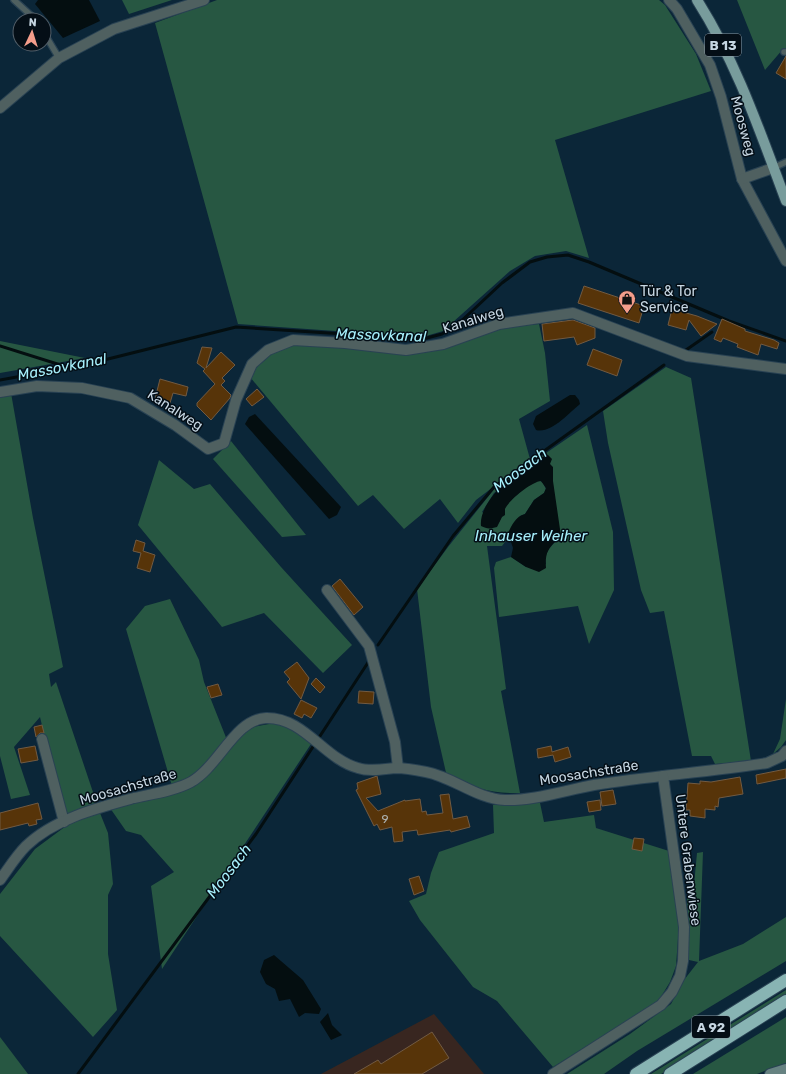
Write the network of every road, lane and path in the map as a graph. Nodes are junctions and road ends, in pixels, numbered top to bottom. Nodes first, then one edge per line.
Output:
1 (14, 0) edge
2 (204, 0) edge
3 (669, 0) edge
4 (697, 0) edge
5 (27, 12) edge
6 (52, 46) edge
7 (59, 58) junction
8 (0, 108) edge
9 (786, 162) edge
10 (774, 168) junction
11 (742, 179) junction
12 (786, 201) edge
13 (786, 261) edge
14 (786, 369) edge
15 (0, 392) edge
16 (327, 590) dead end
17 (42, 739) dead end
18 (786, 751) edge
19 (398, 768) junction
20 (663, 776) junction
21 (64, 822) junction
22 (0, 880) edge
23 (786, 980) edge
24 (786, 1001) edge
25 (786, 1068) edge
26 (554, 1074) edge
27 (636, 1074) edge
28 (670, 1074) edge
29 (770, 1074) edge

1 - 5 lane
2 - 7 street
3 - 11 street, Moosweg
4 - 10 main road, B 13
6 - 7 lane
7 - 8 street
9 - 10 lane
10 - 11 street
10 - 12 main road, B 13
11 - 13 street, Moosweg
14 - 15 street, Kanalweg
16 - 19 street
17 - 21 street, Moosachstraße
18 - 20 street, Moosachstraße
19 - 20 street, Moosachstraße
19 - 21 street, Moosachstraße
20 - 26 street, Untere Grabenwiese
21 - 22 street, Moosachstraße
23 - 27 highway, A 92
24 - 28 highway, A 92
25 - 29 main road

